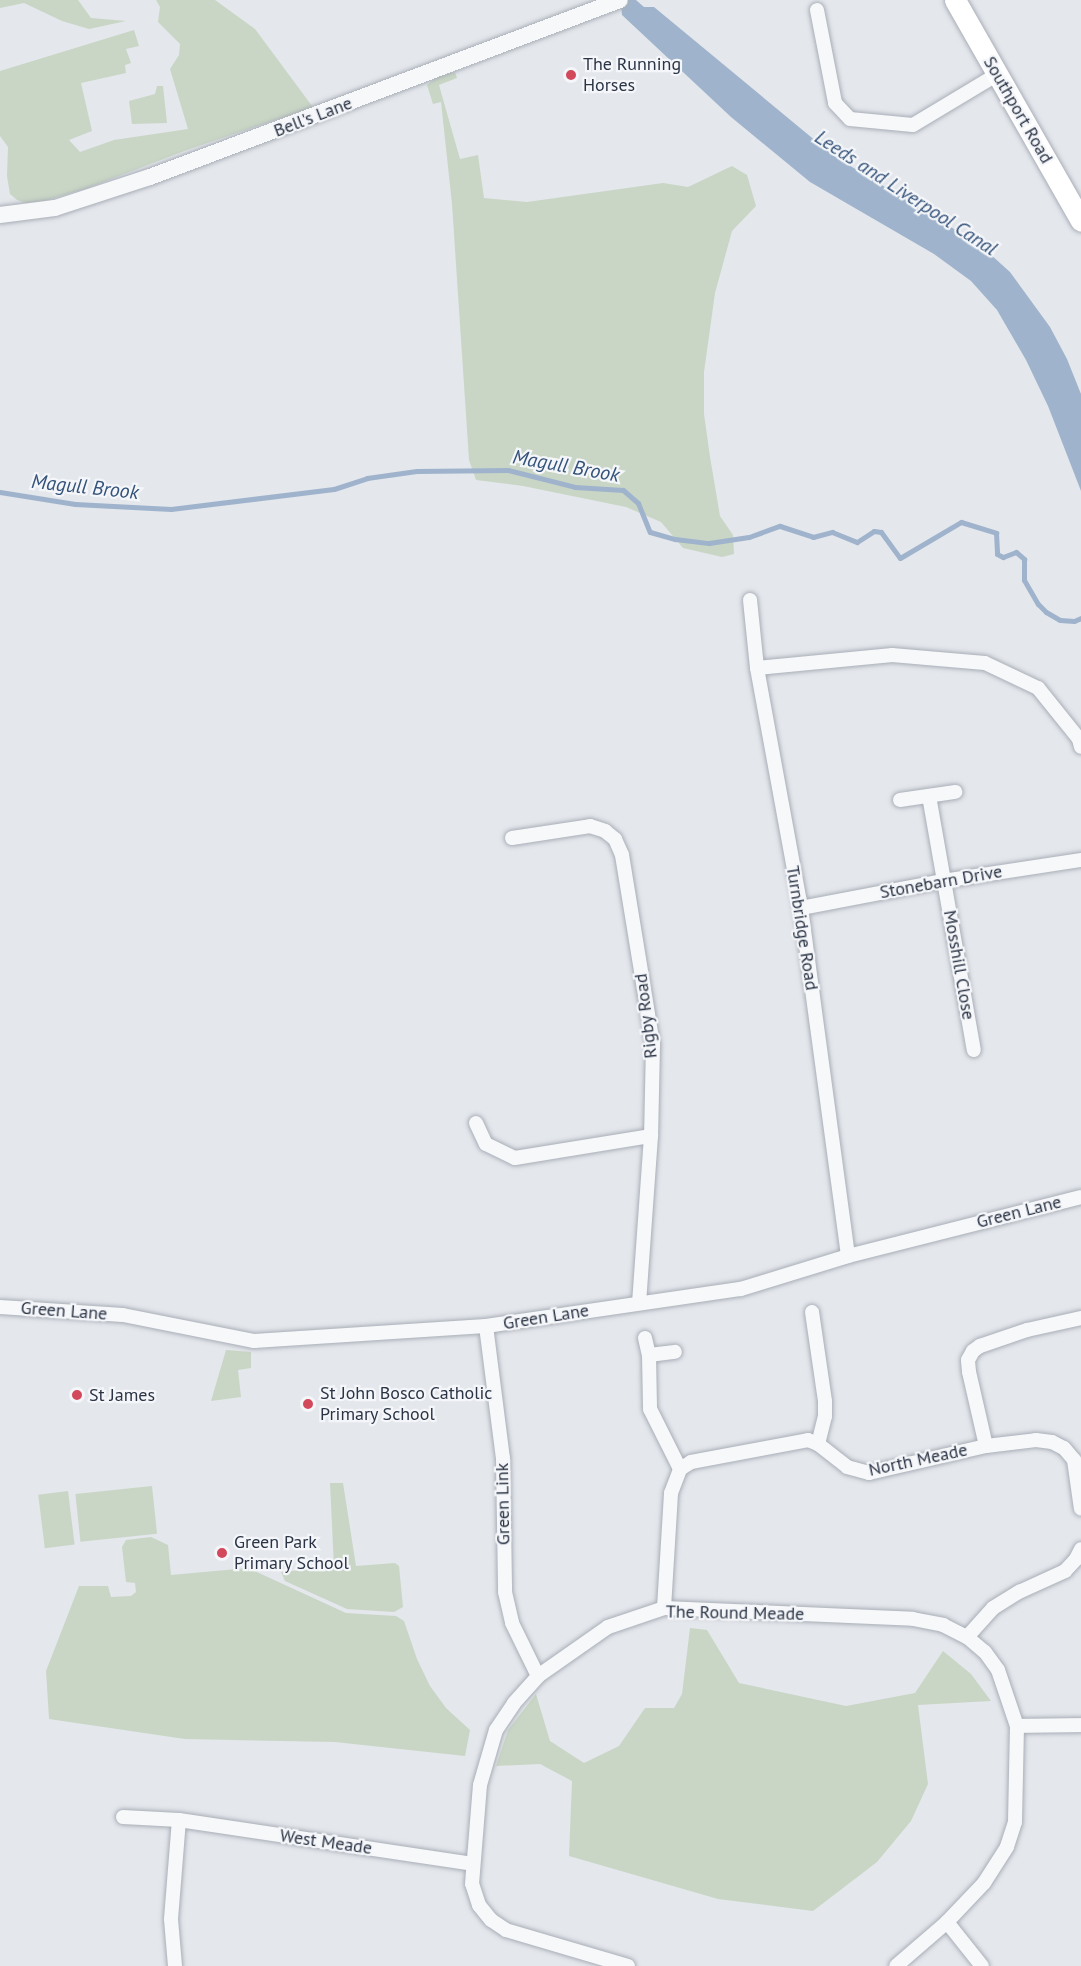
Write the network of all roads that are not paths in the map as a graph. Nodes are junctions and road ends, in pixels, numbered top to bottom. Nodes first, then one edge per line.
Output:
1 (955, 0) edge
2 (618, 1) edge
3 (817, 10) dead end
4 (998, 74) junction
5 (0, 215) edge
6 (1081, 221) edge
7 (750, 600) dead end
8 (757, 668) junction
9 (1081, 747) edge
10 (955, 792) dead end
11 (929, 796) junction
12 (900, 800) dead end
13 (512, 838) dead end
14 (1081, 860) edge
15 (943, 881) junction
16 (801, 908) junction
17 (974, 1050) dead end
18 (476, 1123) dead end
19 (651, 1136) junction
20 (1081, 1197) edge
21 (848, 1257) junction
22 (639, 1302) junction
23 (0, 1307) edge
24 (812, 1312) dead end
25 (1081, 1318) edge
26 (486, 1326) junction
27 (645, 1338) dead end
28 (675, 1352) dead end
29 (649, 1355) junction
30 (818, 1444) junction
31 (986, 1446) junction
32 (680, 1469) junction
33 (1081, 1509) edge
34 (1079, 1556) edge
35 (664, 1608) junction
36 (967, 1637) junction
37 (538, 1676) junction
38 (1081, 1725) edge
39 (1017, 1726) junction
40 (123, 1817) dead end
41 (179, 1820) junction
42 (473, 1864) junction
43 (947, 1922) junction
44 (600, 1961) edge
45 (175, 1966) edge
46 (628, 1966) edge
47 (896, 1966) edge
48 (982, 1966) edge

1 - 4 main road, Southport Road
2 - 5 street, Bell's Lane
3 - 4 street
4 - 6 main road, Southport Road
7 - 8 street, Turnbridge Road
8 - 9 street
8 - 16 street, Turnbridge Road
10 - 11 street
11 - 12 street
11 - 15 street, Mosshill Close
13 - 19 street, Rigby Road
14 - 15 street, Stonebarn Drive
15 - 16 street, Stonebarn Drive
15 - 17 street, Mosshill Close
16 - 21 street, Turnbridge Road
18 - 19 street
19 - 22 street, Rigby Road
20 - 21 street, Green Lane
21 - 22 street, Green Lane
22 - 26 street, Green Lane
23 - 26 street, Green Lane
24 - 30 street
25 - 31 street
26 - 37 street, Green Link
27 - 29 street
28 - 29 street
29 - 32 street
30 - 31 street, North Meade
30 - 32 street
31 - 33 street, North Meade
32 - 35 street
34 - 36 street
35 - 36 street, The Round Meade
35 - 37 street, The Round Meade
36 - 39 street, The Round Meade
37 - 42 street, The Round Meade
38 - 39 street
39 - 43 street, The Round Meade
40 - 41 street, West Meade
41 - 42 street, West Meade
41 - 45 street
42 - 44 street, The Round Meade
43 - 47 street, The Round Meade
43 - 48 street
44 - 46 street, The Round Meade

